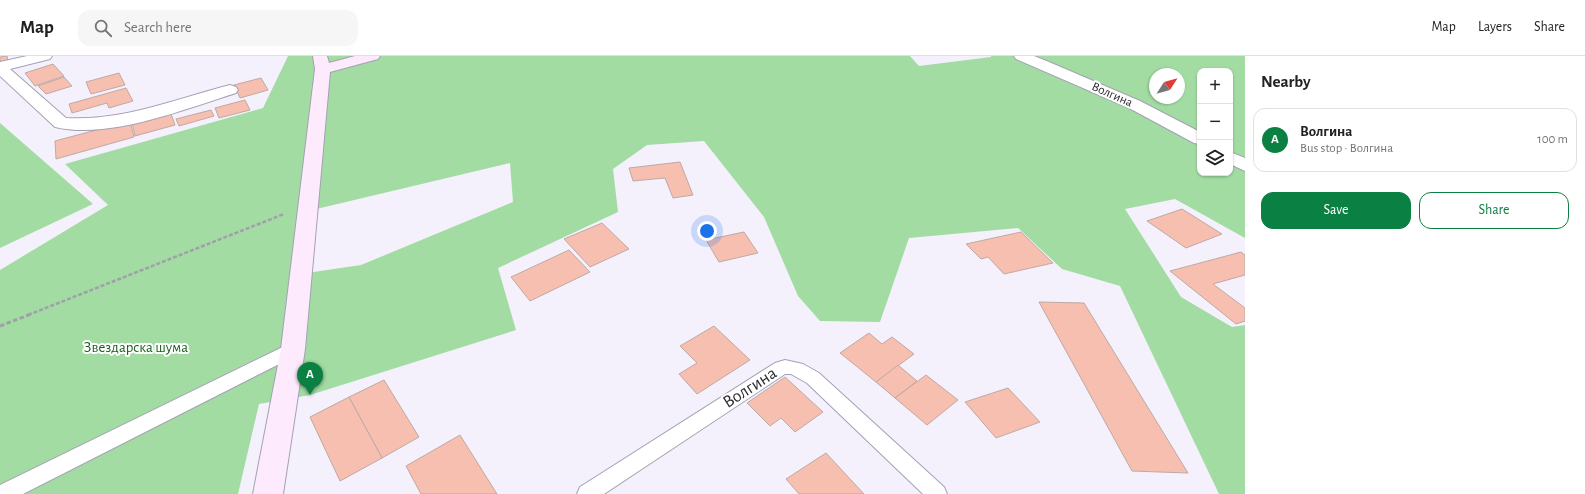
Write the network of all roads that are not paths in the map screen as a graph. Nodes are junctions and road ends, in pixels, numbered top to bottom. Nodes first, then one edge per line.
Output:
1 (45, 56) edge
2 (373, 56) edge
3 (1021, 56) edge
4 (321, 62) edge
5 (0, 68) edge
6 (230, 90) dead end
7 (1197, 137) edge
8 (1233, 159) edge
9 (1245, 165) edge
10 (293, 349) junction
11 (3, 494) edge
12 (268, 494) edge
13 (587, 494) edge
14 (937, 494) edge

1 - 5 street
2 - 4 street
3 - 7 street, Волгина
4 - 10 street
5 - 6 street
8 - 9 street
10 - 11 lane
10 - 12 street
13 - 14 lane, Волгина

